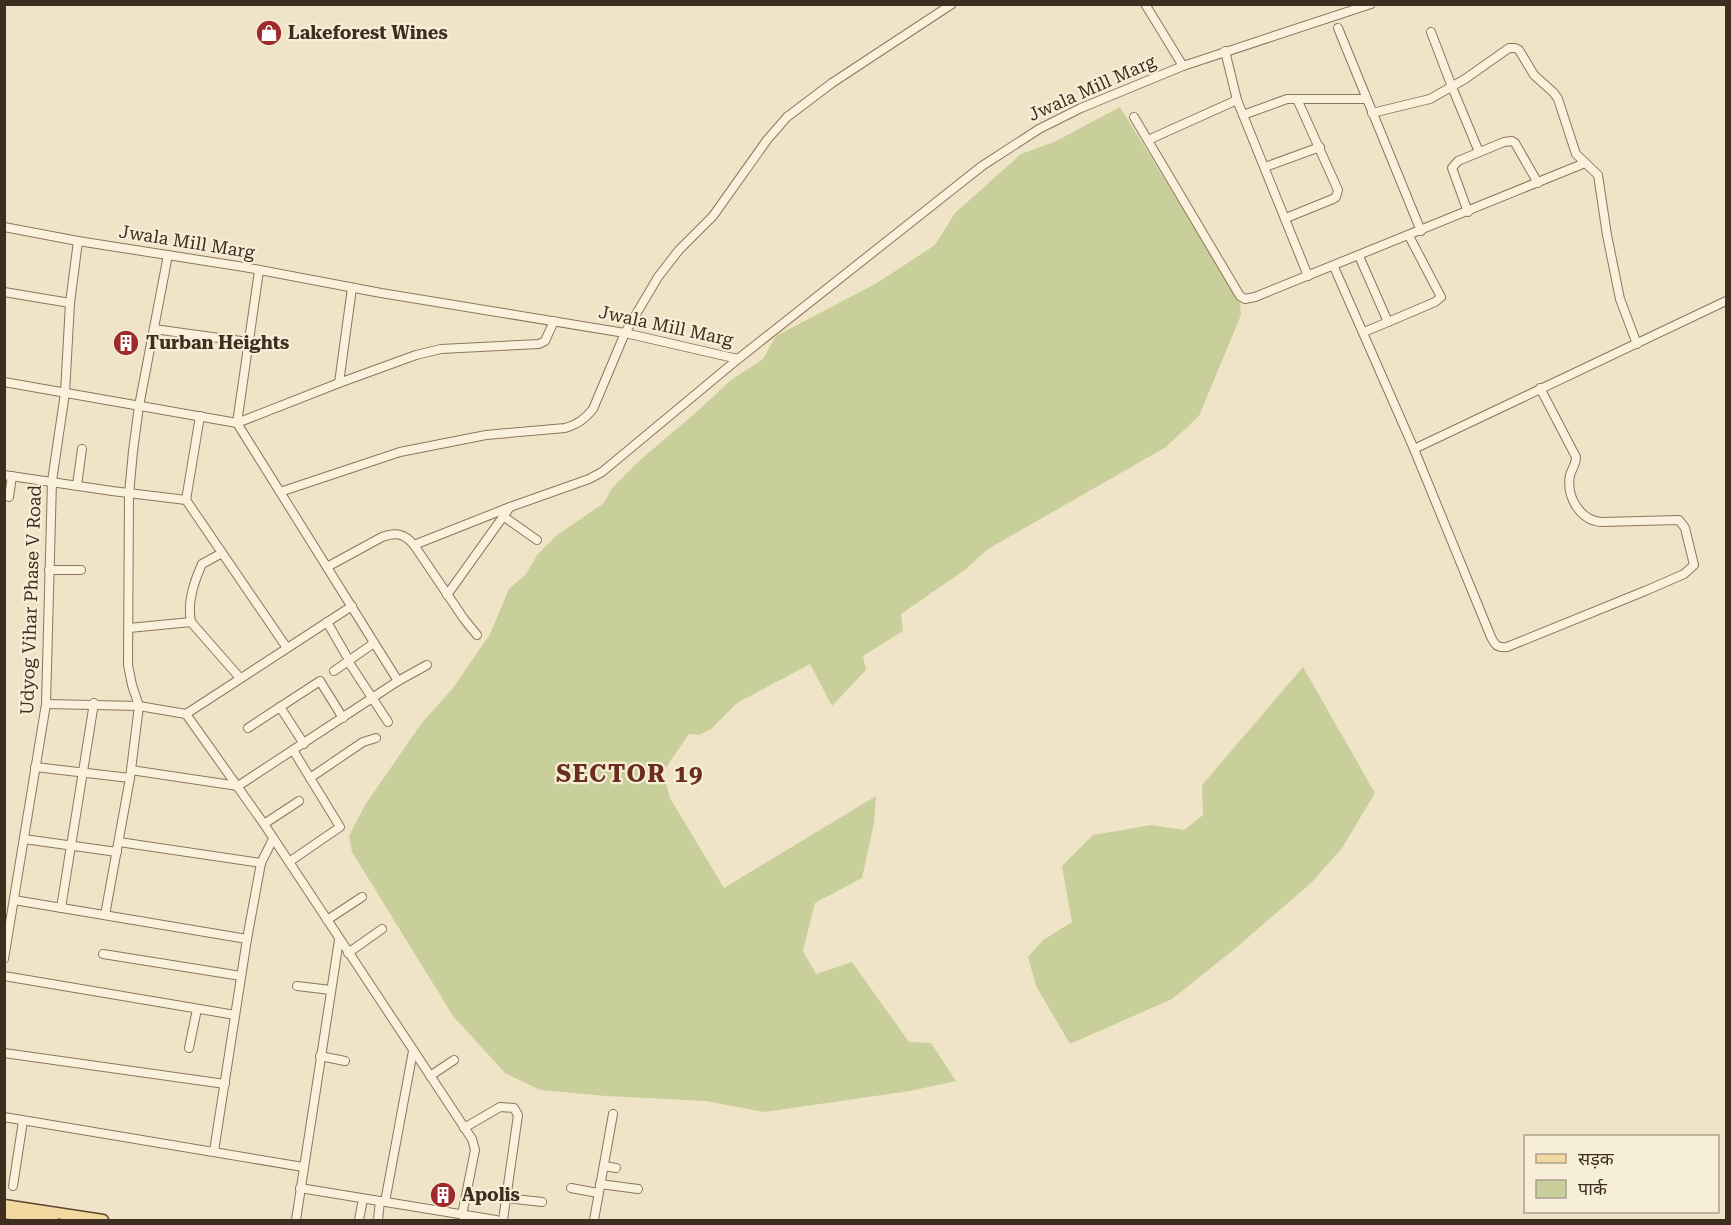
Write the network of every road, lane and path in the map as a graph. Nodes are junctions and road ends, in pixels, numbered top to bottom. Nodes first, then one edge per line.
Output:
1 (952, 4) edge
2 (1145, 4) edge
3 (1371, 4) edge
4 (1338, 28) dead end
5 (1431, 32) dead end
6 (1225, 51) junction
7 (1183, 66) junction
8 (1452, 87) junction
9 (1297, 99) junction
10 (1366, 99) junction
11 (1237, 100) junction
12 (1372, 113) junction
13 (1243, 115) junction
14 (1134, 117) dead end
15 (1148, 140) junction
16 (1320, 147) junction
17 (1479, 152) junction
18 (1585, 163) junction
19 (1265, 167) junction
20 (1538, 183) junction
21 (1468, 212) junction
22 (1286, 218) junction
23 (4, 227) edge
24 (1421, 231) junction
25 (1408, 236) junction
26 (78, 241) junction
27 (168, 255) junction
28 (1359, 256) junction
29 (1334, 267) junction
30 (259, 271) junction
31 (1308, 276) junction
32 (352, 288) junction
33 (4, 292) edge
34 (1726, 301) edge
35 (70, 303) junction
36 (554, 321) junction
37 (1388, 322) junction
38 (154, 328) junction
39 (1364, 332) junction
40 (626, 333) junction
41 (248, 342) junction
42 (1637, 344) junction
43 (738, 359) junction
44 (4, 382) edge
45 (339, 383) junction
46 (1540, 388) junction
47 (65, 393) junction
48 (139, 406) junction
49 (200, 416) junction
50 (237, 423) junction
51 (82, 449) dead end
52 (1414, 449) junction
53 (8, 475) edge
54 (52, 481) junction
55 (77, 485) junction
56 (280, 492) junction
57 (129, 494) junction
58 (9, 497) dead end
59 (186, 500) junction
60 (510, 507) junction
61 (503, 516) junction
62 (537, 540) dead end
63 (414, 545) junction
64 (222, 553) junction
65 (327, 567) junction
66 (49, 570) junction
67 (81, 570) dead end
68 (447, 595) junction
69 (352, 606) junction
70 (191, 622) junction
71 (327, 622) junction
72 (129, 628) junction
73 (477, 635) dead end
74 (374, 643) junction
75 (287, 648) junction
76 (347, 658) junction
77 (427, 664) dead end
78 (334, 671) dead end
79 (240, 678) junction
80 (398, 681) junction
81 (373, 698) junction
82 (46, 704) junction
83 (94, 704) junction
84 (139, 706) junction
85 (280, 707) junction
86 (186, 714) junction
87 (343, 718) junction
88 (388, 722) dead end
89 (248, 728) dead end
90 (376, 738) dead end
91 (304, 744) junction
92 (293, 750) junction
93 (35, 767) junction
94 (82, 772) junction
95 (131, 774) junction
96 (310, 778) junction
97 (238, 786) junction
98 (299, 801) dead end
99 (264, 824) junction
100 (24, 838) junction
101 (273, 838) junction
102 (119, 842) junction
103 (70, 846) junction
104 (117, 852) junction
105 (289, 862) junction
106 (261, 863) junction
107 (362, 897) dead end
108 (14, 900) junction
109 (61, 908) junction
110 (105, 915) junction
111 (327, 920) junction
112 (382, 929) dead end
113 (247, 939) junction
114 (339, 940) junction
115 (348, 952) junction
116 (103, 954) dead end
117 (4, 959) edge
118 (4, 976) edge
119 (241, 976) junction
120 (297, 986) dead end
121 (331, 990) junction
122 (197, 1009) junction
123 (235, 1015) junction
124 (189, 1048) dead end
125 (413, 1051) junction
126 (4, 1053) edge
127 (320, 1056) junction
128 (454, 1060) dead end
129 (345, 1061) dead end
130 (430, 1076) junction
131 (225, 1084) junction
132 (613, 1114) dead end
133 (4, 1117) edge
134 (23, 1121) junction
135 (464, 1128) junction
136 (214, 1151) junction
137 (604, 1166) junction
138 (303, 1167) junction
139 (616, 1168) dead end
140 (13, 1186) dead end
141 (300, 1188) junction
142 (571, 1188) dead end
143 (599, 1189) junction
144 (638, 1189) dead end
145 (363, 1198) junction
146 (506, 1198) junction
147 (383, 1202) junction
148 (542, 1202) dead end
149 (4, 1205) edge
150 (4, 1213) edge
151 (462, 1215) junction
152 (486, 1220) edge
153 (53, 1221) edge
154 (103, 1221) edge
155 (296, 1221) edge
156 (359, 1221) edge
157 (378, 1221) edge
158 (496, 1221) edge
159 (503, 1221) edge
160 (594, 1221) edge

1 - 40 street
2 - 7 street
3 - 6 street, Jwala Mill Marg
4 - 10 street
5 - 8 street
6 - 7 street, Jwala Mill Marg
6 - 11 street
7 - 43 street, Jwala Mill Marg
8 - 12 street
8 - 17 street
8 - 18 street
9 - 10 street
9 - 13 street
9 - 16 street
10 - 12 street
11 - 13 street
11 - 15 street
12 - 24 street
13 - 19 street
14 - 15 street
15 - 31 street
16 - 19 street
16 - 22 street
17 - 20 street
17 - 21 street
18 - 20 street
18 - 42 street
19 - 22 street
20 - 21 street
21 - 24 street
22 - 31 street
23 - 26 street, Jwala Mill Marg
24 - 25 street
25 - 28 street
25 - 37 street
26 - 27 street, Jwala Mill Marg
26 - 35 street, Udyog Vihar Phase V Road
27 - 30 street, Jwala Mill Marg
27 - 38 street
28 - 29 street
28 - 37 street
29 - 31 street
29 - 39 street
30 - 32 street, Jwala Mill Marg
30 - 41 street
32 - 36 street, Jwala Mill Marg
32 - 45 street
33 - 35 street
34 - 42 street
35 - 47 street, Udyog Vihar Phase V Road
36 - 40 street, Jwala Mill Marg
36 - 45 street
37 - 39 street
38 - 41 street
38 - 48 street
39 - 52 street
40 - 43 street, Jwala Mill Marg
40 - 56 street
41 - 50 street
42 - 46 street
43 - 60 street
44 - 47 street
45 - 50 street
46 - 52 street
46 - 52 street
47 - 48 street
47 - 54 street, Udyog Vihar Phase V Road
48 - 49 street
48 - 57 street
49 - 50 street
49 - 59 street
50 - 56 street
51 - 55 street
53 - 54 street
53 - 58 street
54 - 55 street
54 - 66 street, Udyog Vihar Phase V Road
55 - 57 street
56 - 65 street
57 - 59 street
57 - 72 street
59 - 64 street
60 - 61 street
60 - 63 street
61 - 62 street
61 - 68 street
63 - 65 street
63 - 68 street
64 - 70 street
64 - 75 street
65 - 69 street
66 - 67 street
66 - 82 street, Udyog Vihar Phase V Road
68 - 73 street
69 - 71 street
69 - 74 street
70 - 72 street
70 - 79 street
71 - 75 street
71 - 76 street
72 - 84 street
74 - 76 street
74 - 80 street
75 - 79 street
76 - 78 street
76 - 81 street
77 - 80 street
79 - 86 street
80 - 81 street
81 - 87 street
81 - 88 street
82 - 83 street
82 - 93 street, Udyog Vihar Phase V Road
83 - 84 street
83 - 94 street
84 - 86 street
84 - 95 street
85 - 87 street
85 - 89 street
85 - 91 street
86 - 97 street
87 - 91 street
90 - 96 street
91 - 92 street
92 - 96 street
92 - 97 street
93 - 94 street
93 - 100 street, Udyog Vihar Phase V Road
94 - 95 street
94 - 103 street
95 - 97 street
95 - 102 street
96 - 105 street
97 - 99 street
98 - 99 street
99 - 101 street
100 - 103 street
100 - 108 street, Udyog Vihar Phase V Road
101 - 105 street
101 - 106 street
102 - 104 street
102 - 106 street
103 - 104 street
103 - 109 street
104 - 110 street
105 - 111 street
106 - 113 street
107 - 111 street
108 - 109 street
108 - 117 street, Udyog Vihar Phase V Road
109 - 110 street
110 - 113 street
111 - 114 street
112 - 115 street
113 - 119 street
114 - 115 street
114 - 121 street
115 - 125 street
116 - 119 street
118 - 122 street
119 - 123 street
120 - 121 street
121 - 127 street
122 - 123 street
122 - 124 street
123 - 131 street
125 - 130 street
125 - 147 street
126 - 131 street
127 - 129 street
127 - 138 street
128 - 130 street
130 - 135 street
131 - 136 street
132 - 137 street
133 - 134 street
134 - 136 street
134 - 140 street
135 - 146 street
135 - 151 street
136 - 138 street
137 - 139 street
137 - 143 street
138 - 141 street
141 - 145 street
141 - 155 street
142 - 143 street
143 - 144 street
143 - 160 street
145 - 147 street
145 - 156 street
146 - 148 street
146 - 159 street
147 - 151 street
147 - 157 street
149 - 154 main road
150 - 153 main road
151 - 152 street
152 - 158 street

